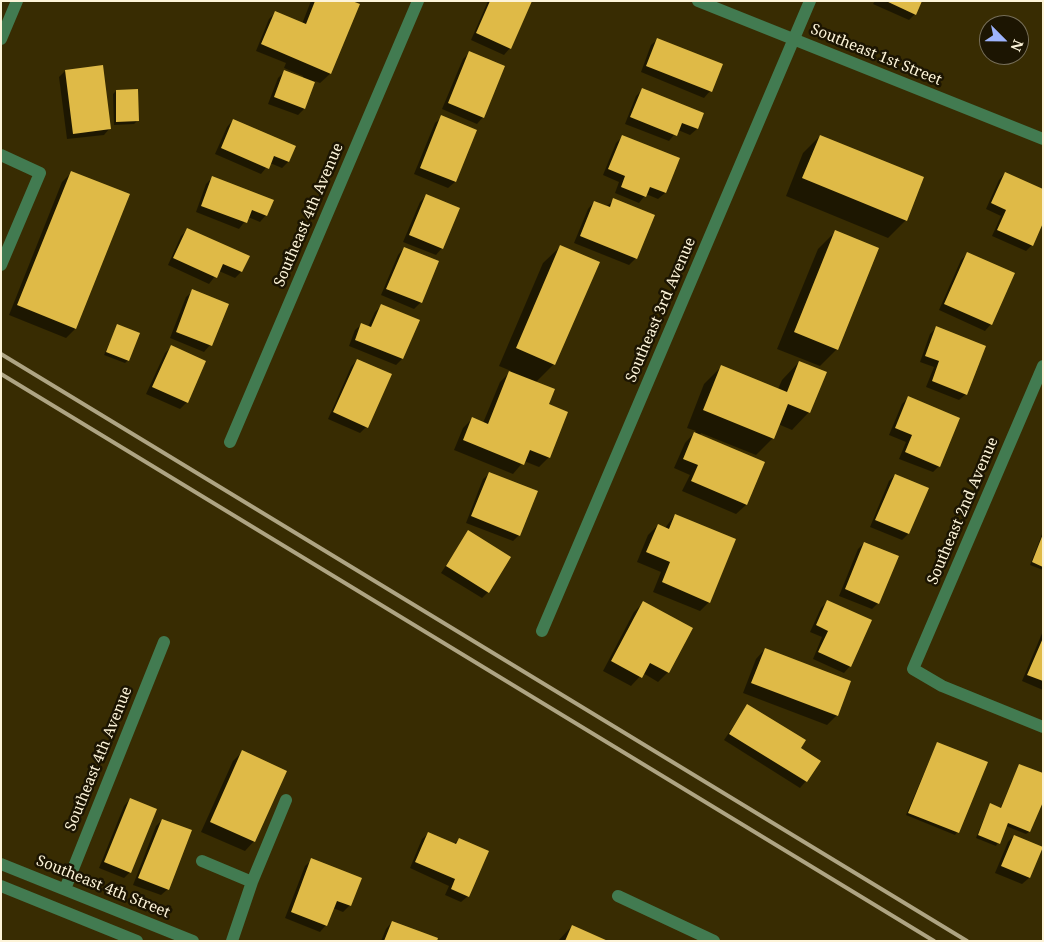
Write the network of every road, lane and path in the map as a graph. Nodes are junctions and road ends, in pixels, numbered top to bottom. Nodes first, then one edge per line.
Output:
1 (17, 1) edge
2 (418, 1) edge
3 (698, 1) edge
4 (810, 1) edge
5 (6, 15) edge
6 (1, 39) edge
7 (794, 40) junction
8 (1043, 139) edge
9 (1, 155) edge
10 (1, 265) edge
11 (1043, 366) edge
12 (230, 442) dead end
13 (542, 631) dead end
14 (164, 642) dead end
15 (1043, 727) edge
16 (286, 800) dead end
17 (202, 861) dead end
18 (1, 864) edge
19 (252, 882) junction
20 (1, 886) edge
21 (64, 889) junction
22 (618, 896) dead end
23 (136, 941) edge
24 (193, 941) edge
25 (232, 941) edge
26 (714, 941) edge

1 - 5 street
2 - 12 street, Southeast 4th Avenue
3 - 7 street, Southeast 1st Street
4 - 7 street, Southeast 3rd Avenue
5 - 6 street
7 - 8 street, Southeast 1st Street
7 - 13 street, Southeast 3rd Avenue
9 - 10 street
11 - 15 street, Southeast 2nd Avenue
14 - 21 street, Southeast 4th Avenue
16 - 19 street
17 - 19 street
18 - 21 street, Southeast 4th Street
19 - 25 street
20 - 23 street
21 - 24 street, Southeast 4th Street
22 - 26 street

